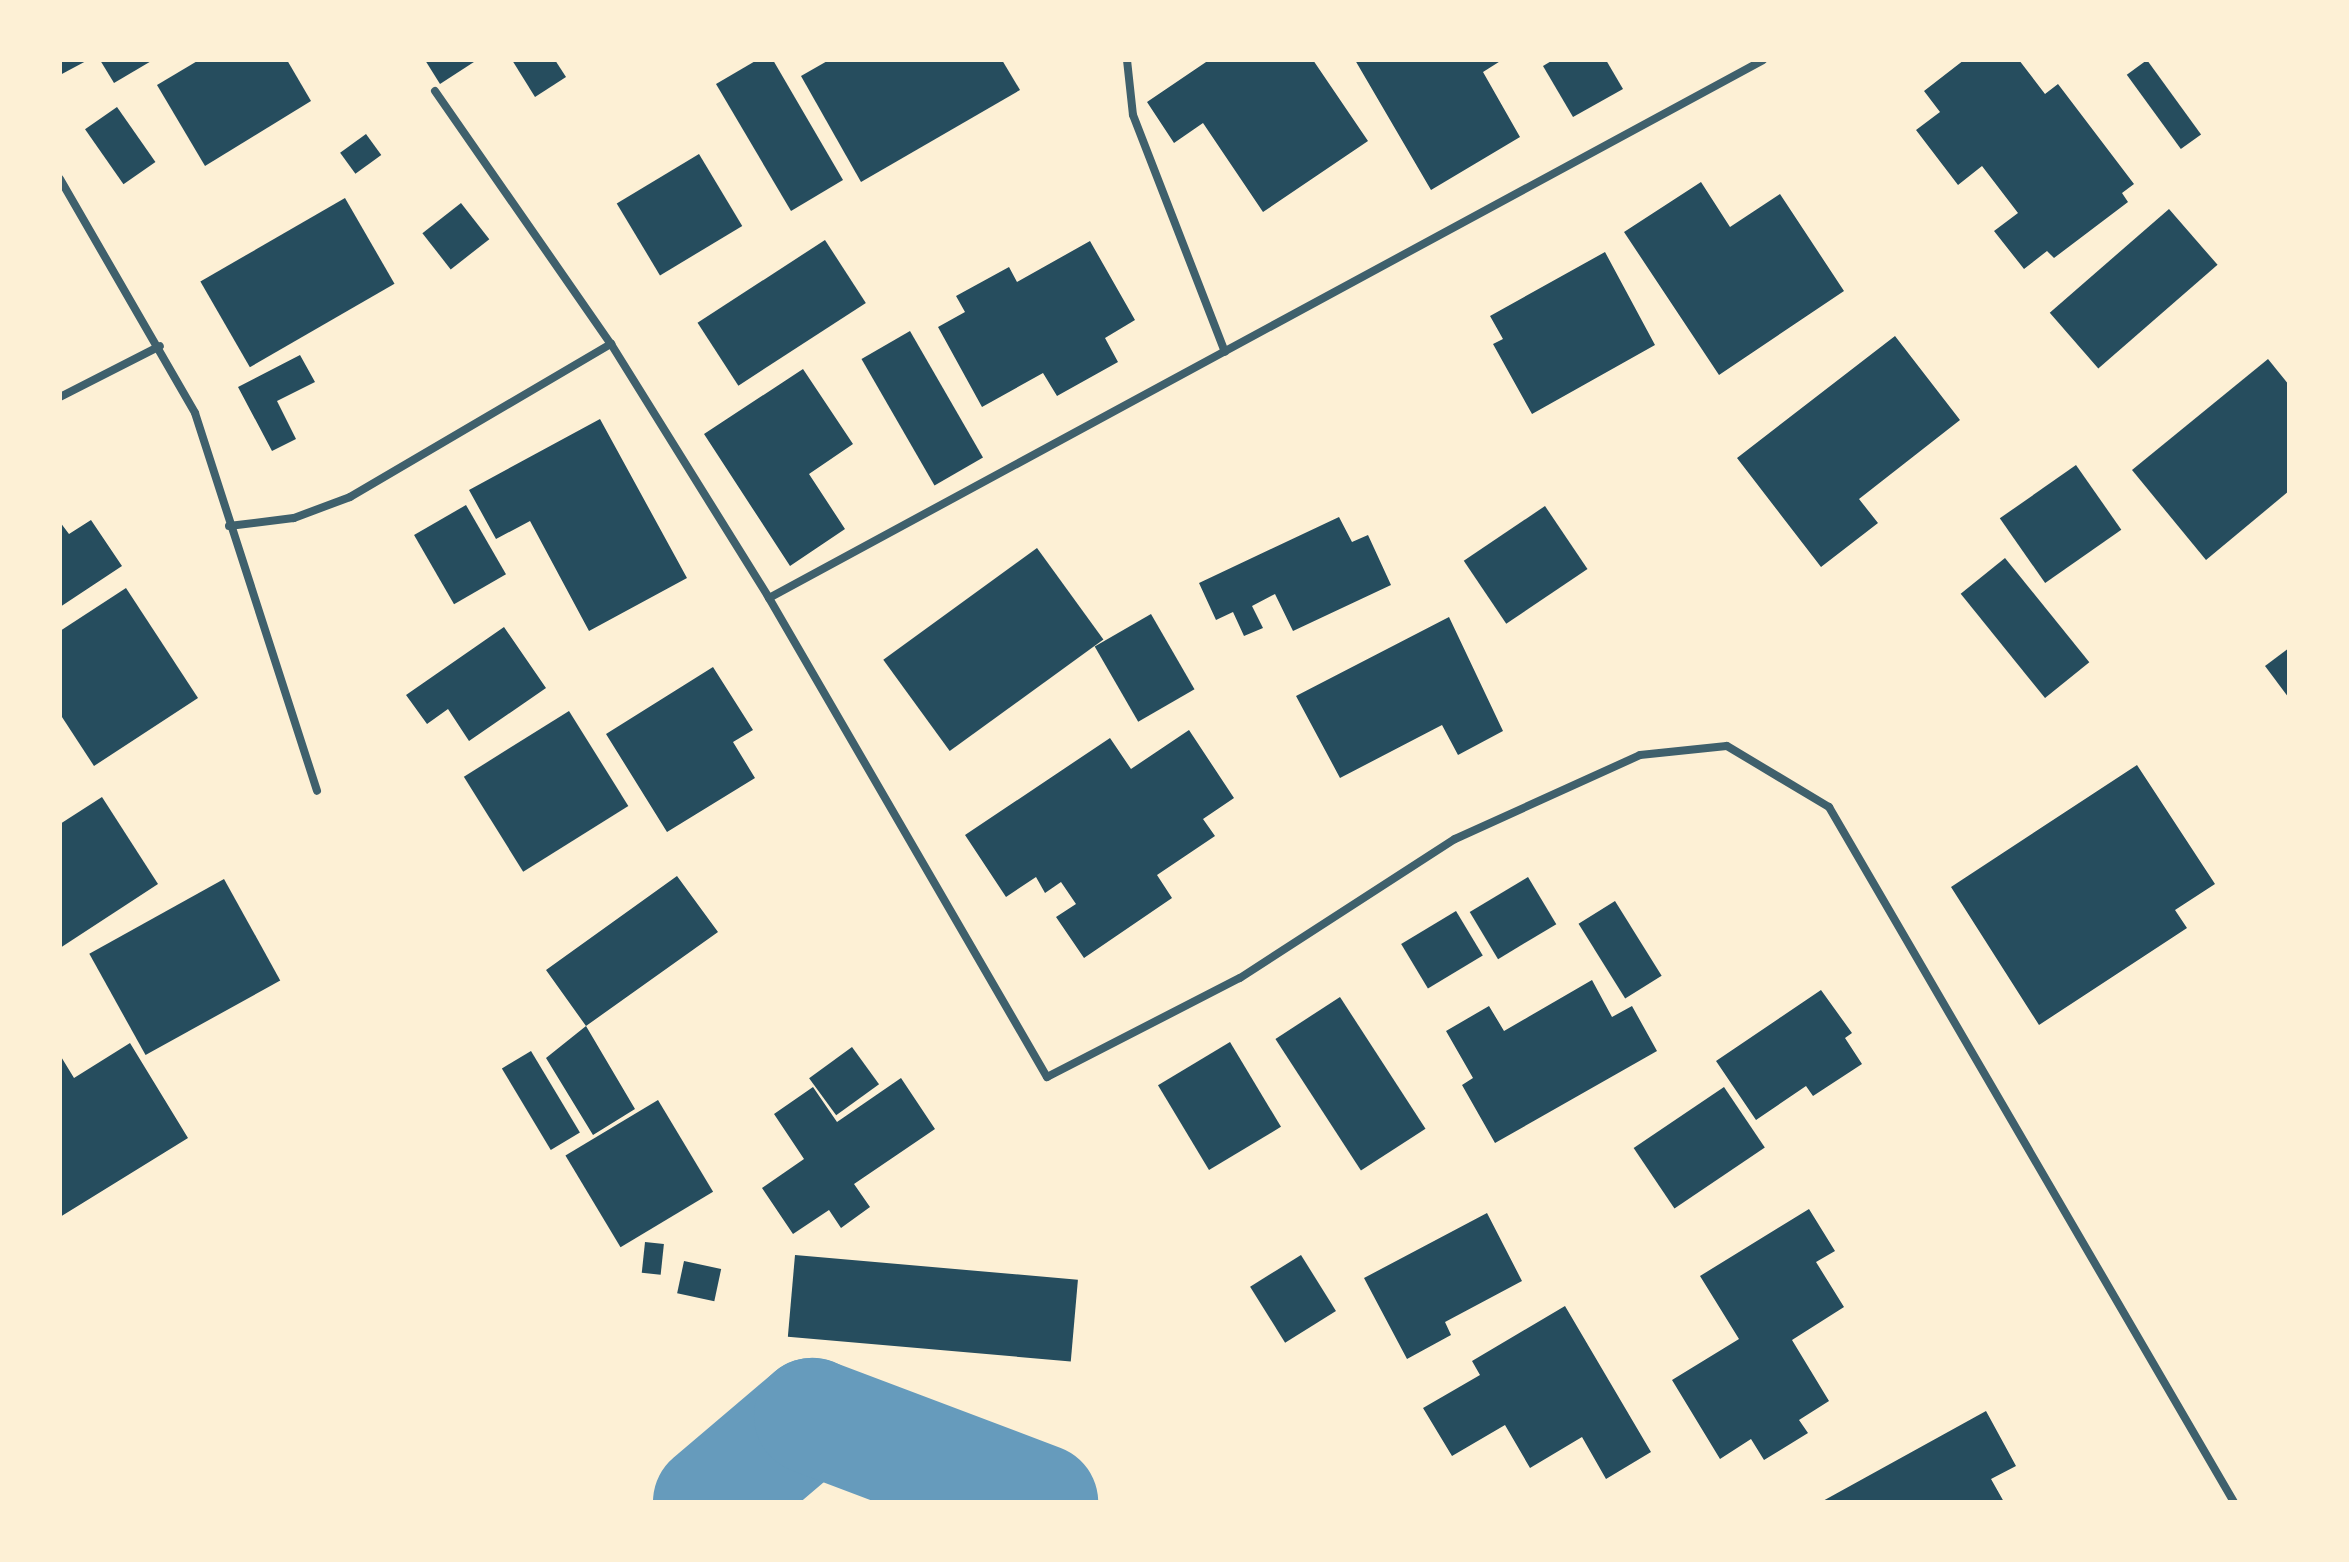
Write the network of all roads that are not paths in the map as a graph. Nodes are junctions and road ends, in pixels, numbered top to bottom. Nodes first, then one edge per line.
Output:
1 (1127, 60) edge
2 (1763, 60) edge
3 (435, 91) dead end
4 (60, 179) edge
5 (611, 344) junction
6 (160, 346) junction
7 (1225, 352) junction
8 (60, 397) edge
9 (229, 526) junction
10 (769, 598) junction
11 (317, 791) dead end
12 (2234, 1502) edge

1 - 7 street
2 - 7 street
3 - 5 street
4 - 6 street
5 - 9 street
5 - 10 street
6 - 8 street
6 - 9 street
7 - 10 street
9 - 11 street
10 - 12 street

